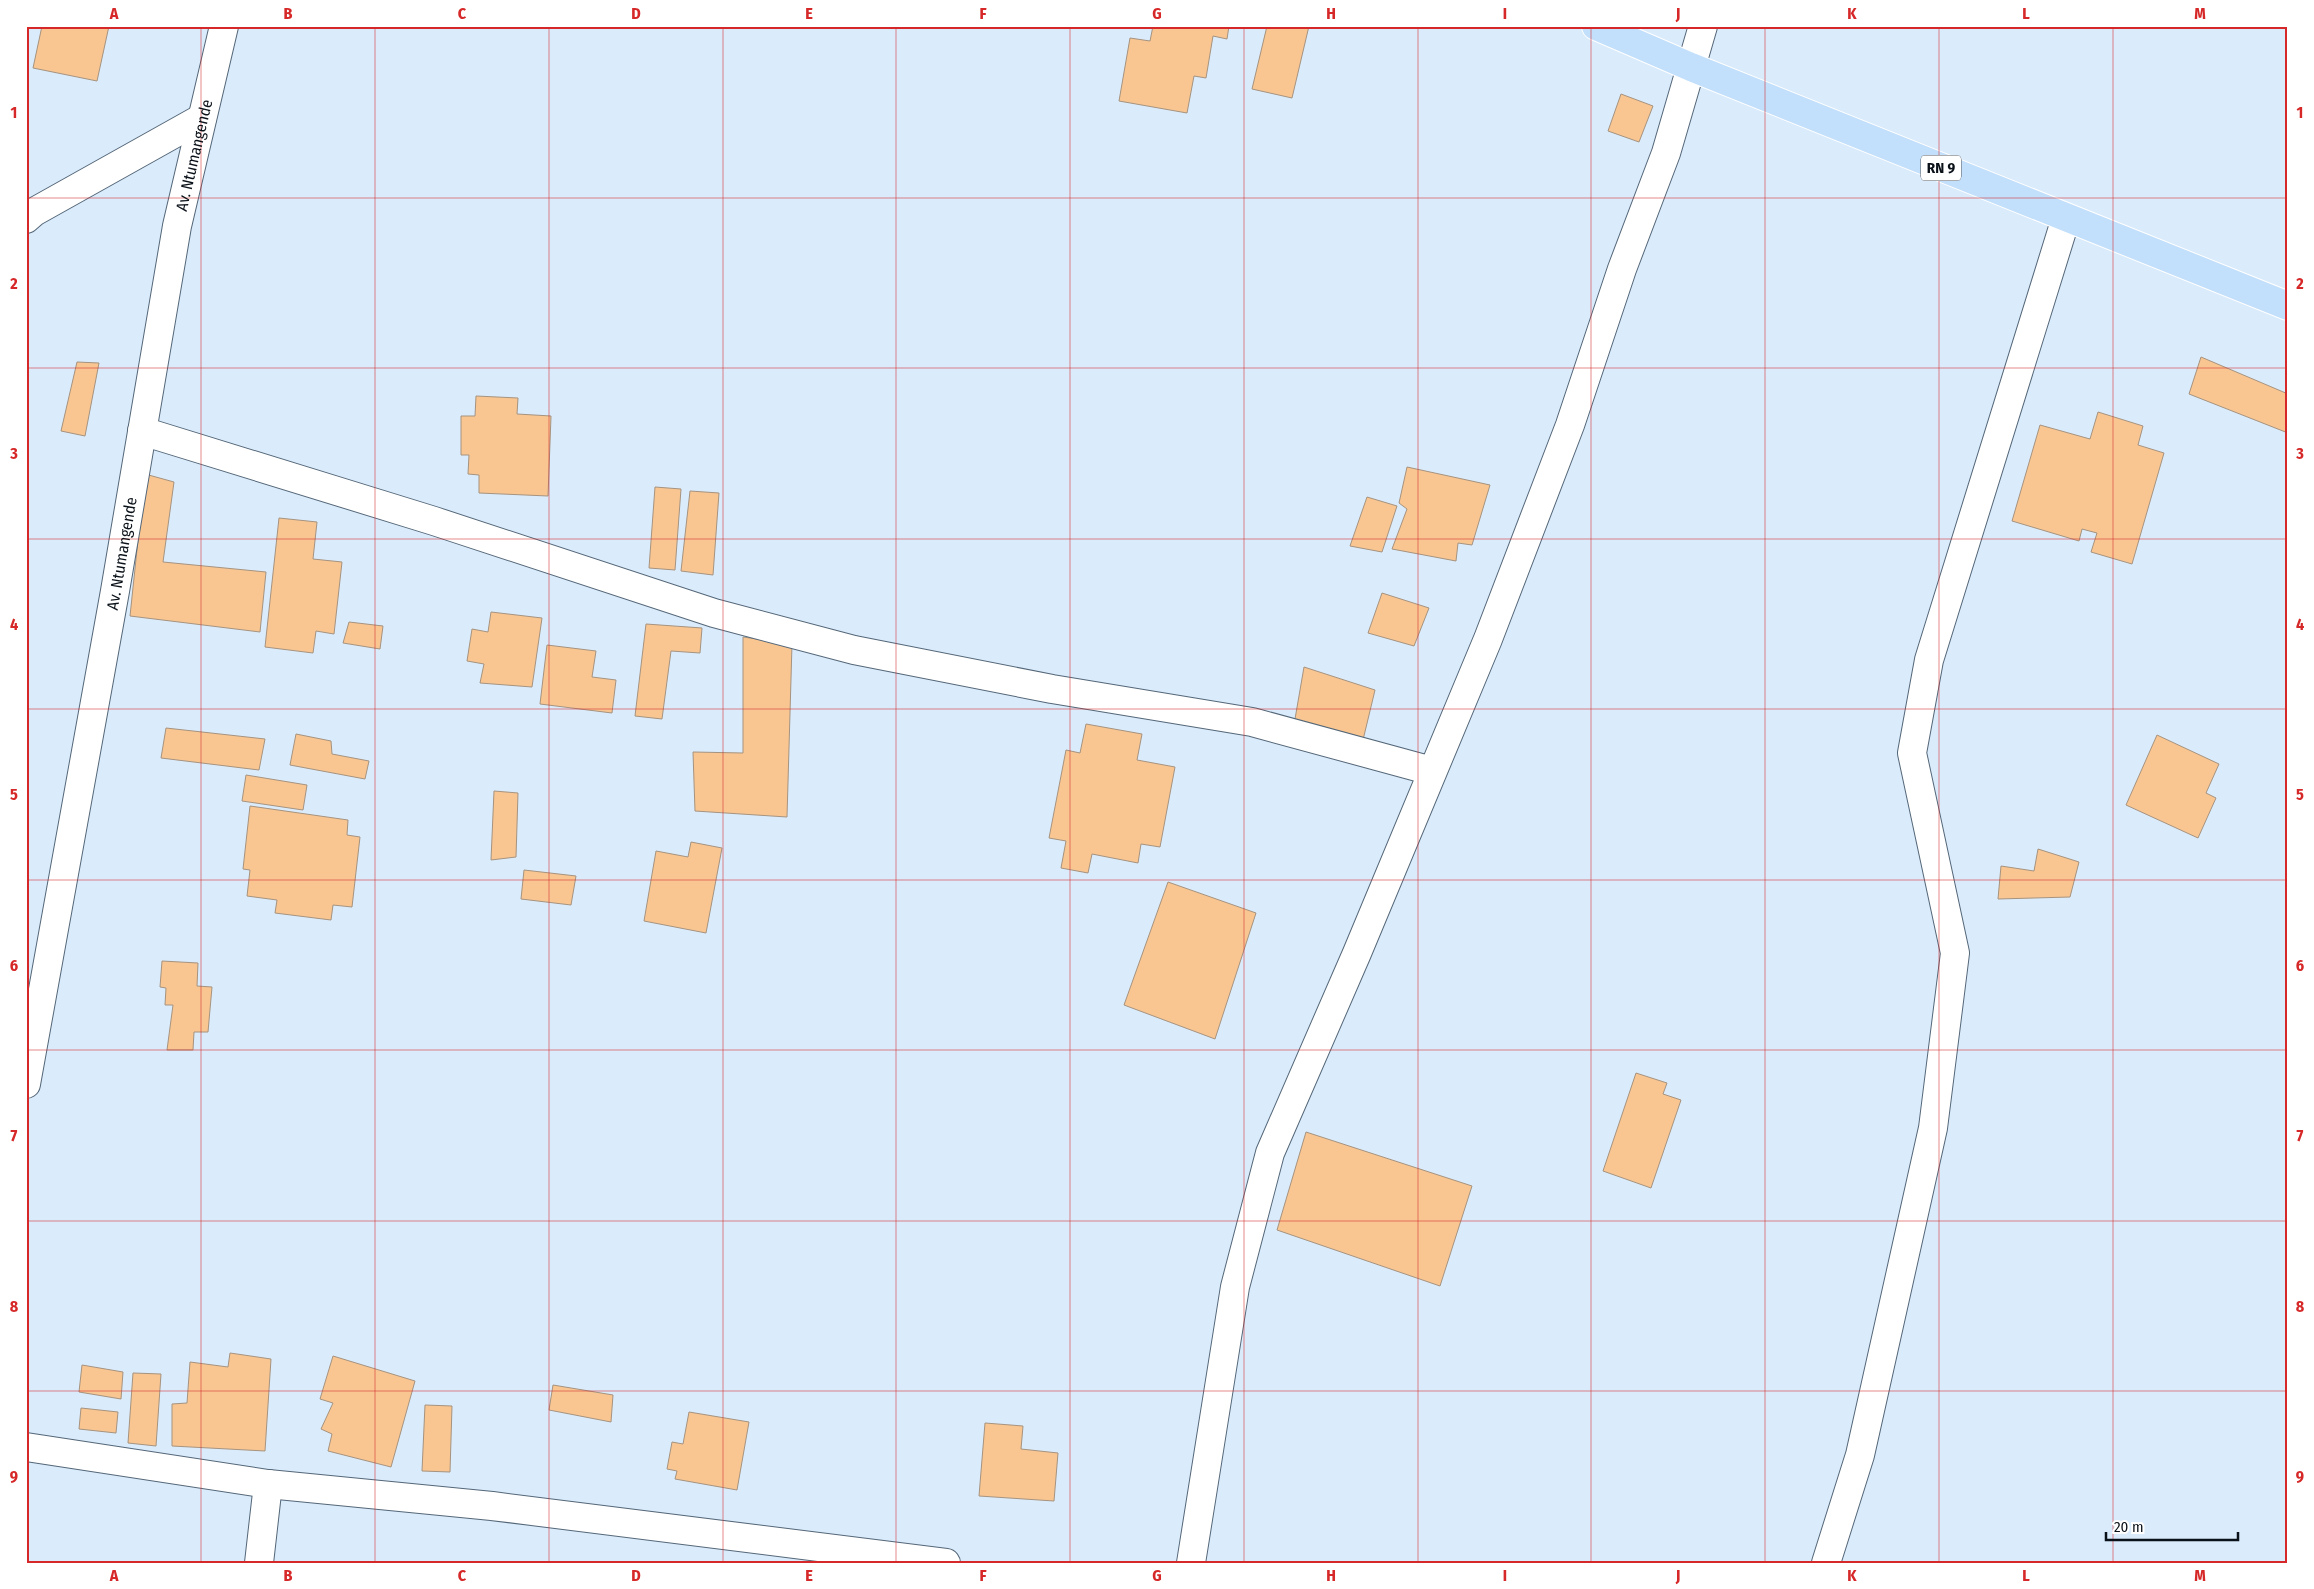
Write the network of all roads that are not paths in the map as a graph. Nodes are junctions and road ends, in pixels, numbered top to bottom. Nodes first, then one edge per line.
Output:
1 (224, 26) edge
2 (1596, 26) edge
3 (1703, 26) edge
4 (1691, 67) junction
5 (202, 118) junction
6 (2066, 218) junction
7 (26, 219) edge
8 (2288, 306) edge
9 (142, 431) junction
10 (1432, 772) junction
11 (26, 1084) edge
12 (26, 1447) edge
13 (268, 1484) junction
14 (259, 1563) edge
15 (946, 1563) edge
16 (1191, 1563) edge
17 (1826, 1563) edge

1 - 5 street, Av. Ntumangende
2 - 4 main road, RN 9
3 - 4 street
4 - 6 main road, RN 9
4 - 10 street
5 - 7 street
5 - 9 street, Av. Ntumangende
6 - 8 main road, RN 9
6 - 17 street
9 - 10 street
9 - 11 street, Av. Ntumangende
10 - 16 street
12 - 13 street
13 - 14 street
13 - 15 street

